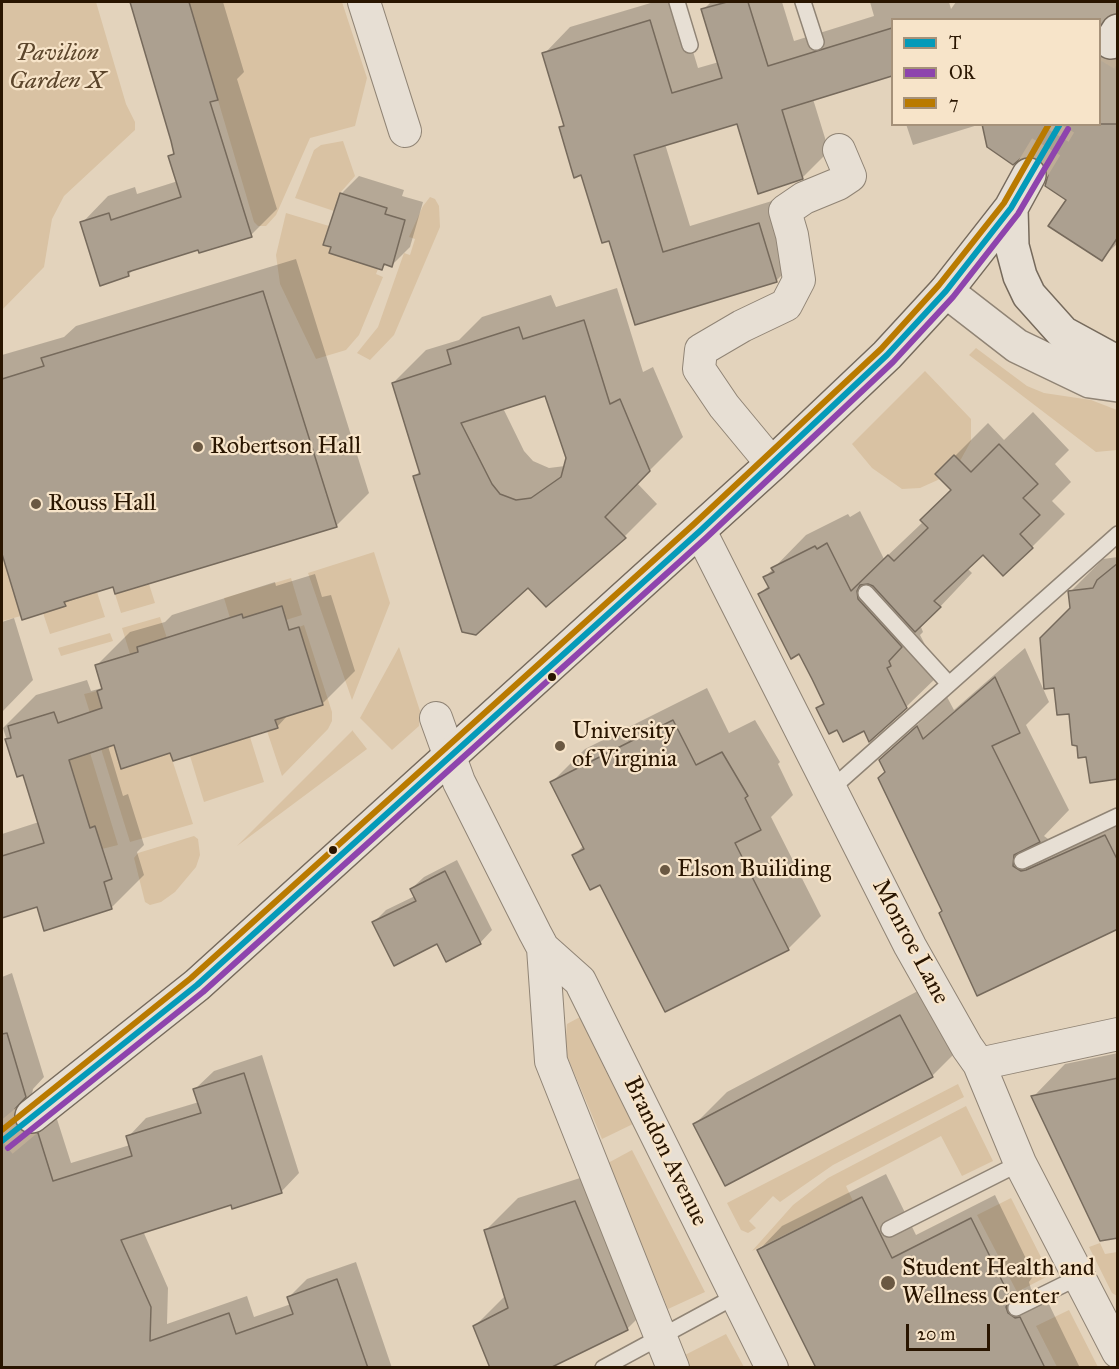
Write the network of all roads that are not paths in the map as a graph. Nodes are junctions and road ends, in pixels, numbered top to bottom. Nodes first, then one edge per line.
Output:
1 (364, 2) edge
2 (679, 2) edge
3 (803, 2) edge
4 (816, 42) dead end
5 (690, 45) dead end
6 (405, 131) dead end
7 (839, 150) dead end
8 (1029, 175) tunnel mouth
9 (1011, 208) junction
10 (946, 291) junction
11 (1118, 363) edge
12 (1118, 386) edge
13 (772, 464) junction
14 (700, 531) junction
15 (1118, 534) edge
16 (866, 593) dead end
17 (949, 684) junction
18 (436, 718) dead end
19 (449, 755) junction
20 (830, 789) junction
21 (1118, 816) edge
22 (1022, 861) dead end
23 (543, 948) junction
24 (1118, 1034) edge
25 (979, 1064) junction
26 (32, 1116) tunnel mouth
27 (1020, 1163) junction
28 (889, 1229) dead end
29 (1079, 1277) junction
30 (736, 1296) junction
31 (1016, 1308) dead end
32 (660, 1337) junction
33 (1118, 1352) edge
34 (603, 1368) edge
35 (673, 1368) edge
36 (772, 1368) edge

1 - 6 street
2 - 5 lane
3 - 4 lane
7 - 13 street
8 - 9 main road
9 - 10 main road
9 - 11 main road
10 - 12 main road
10 - 13 main road
13 - 14 main road
14 - 19 main road
14 - 20 street, Monroe Lane
15 - 17 lane
16 - 17 lane
17 - 20 lane
18 - 19 street, Brandon Avenue
19 - 23 street, Brandon Avenue
19 - 26 main road
20 - 25 street, Monroe Lane
21 - 22 lane
23 - 30 street, Brandon Avenue
23 - 32 street, Brandon Avenue
24 - 25 street
25 - 27 street, Monroe Lane
27 - 28 lane
27 - 29 street, Monroe Lane
29 - 31 lane
29 - 33 street, Monroe Lane
30 - 32 lane
30 - 36 street, Brandon Avenue
32 - 34 lane
32 - 35 street, Brandon Avenue

